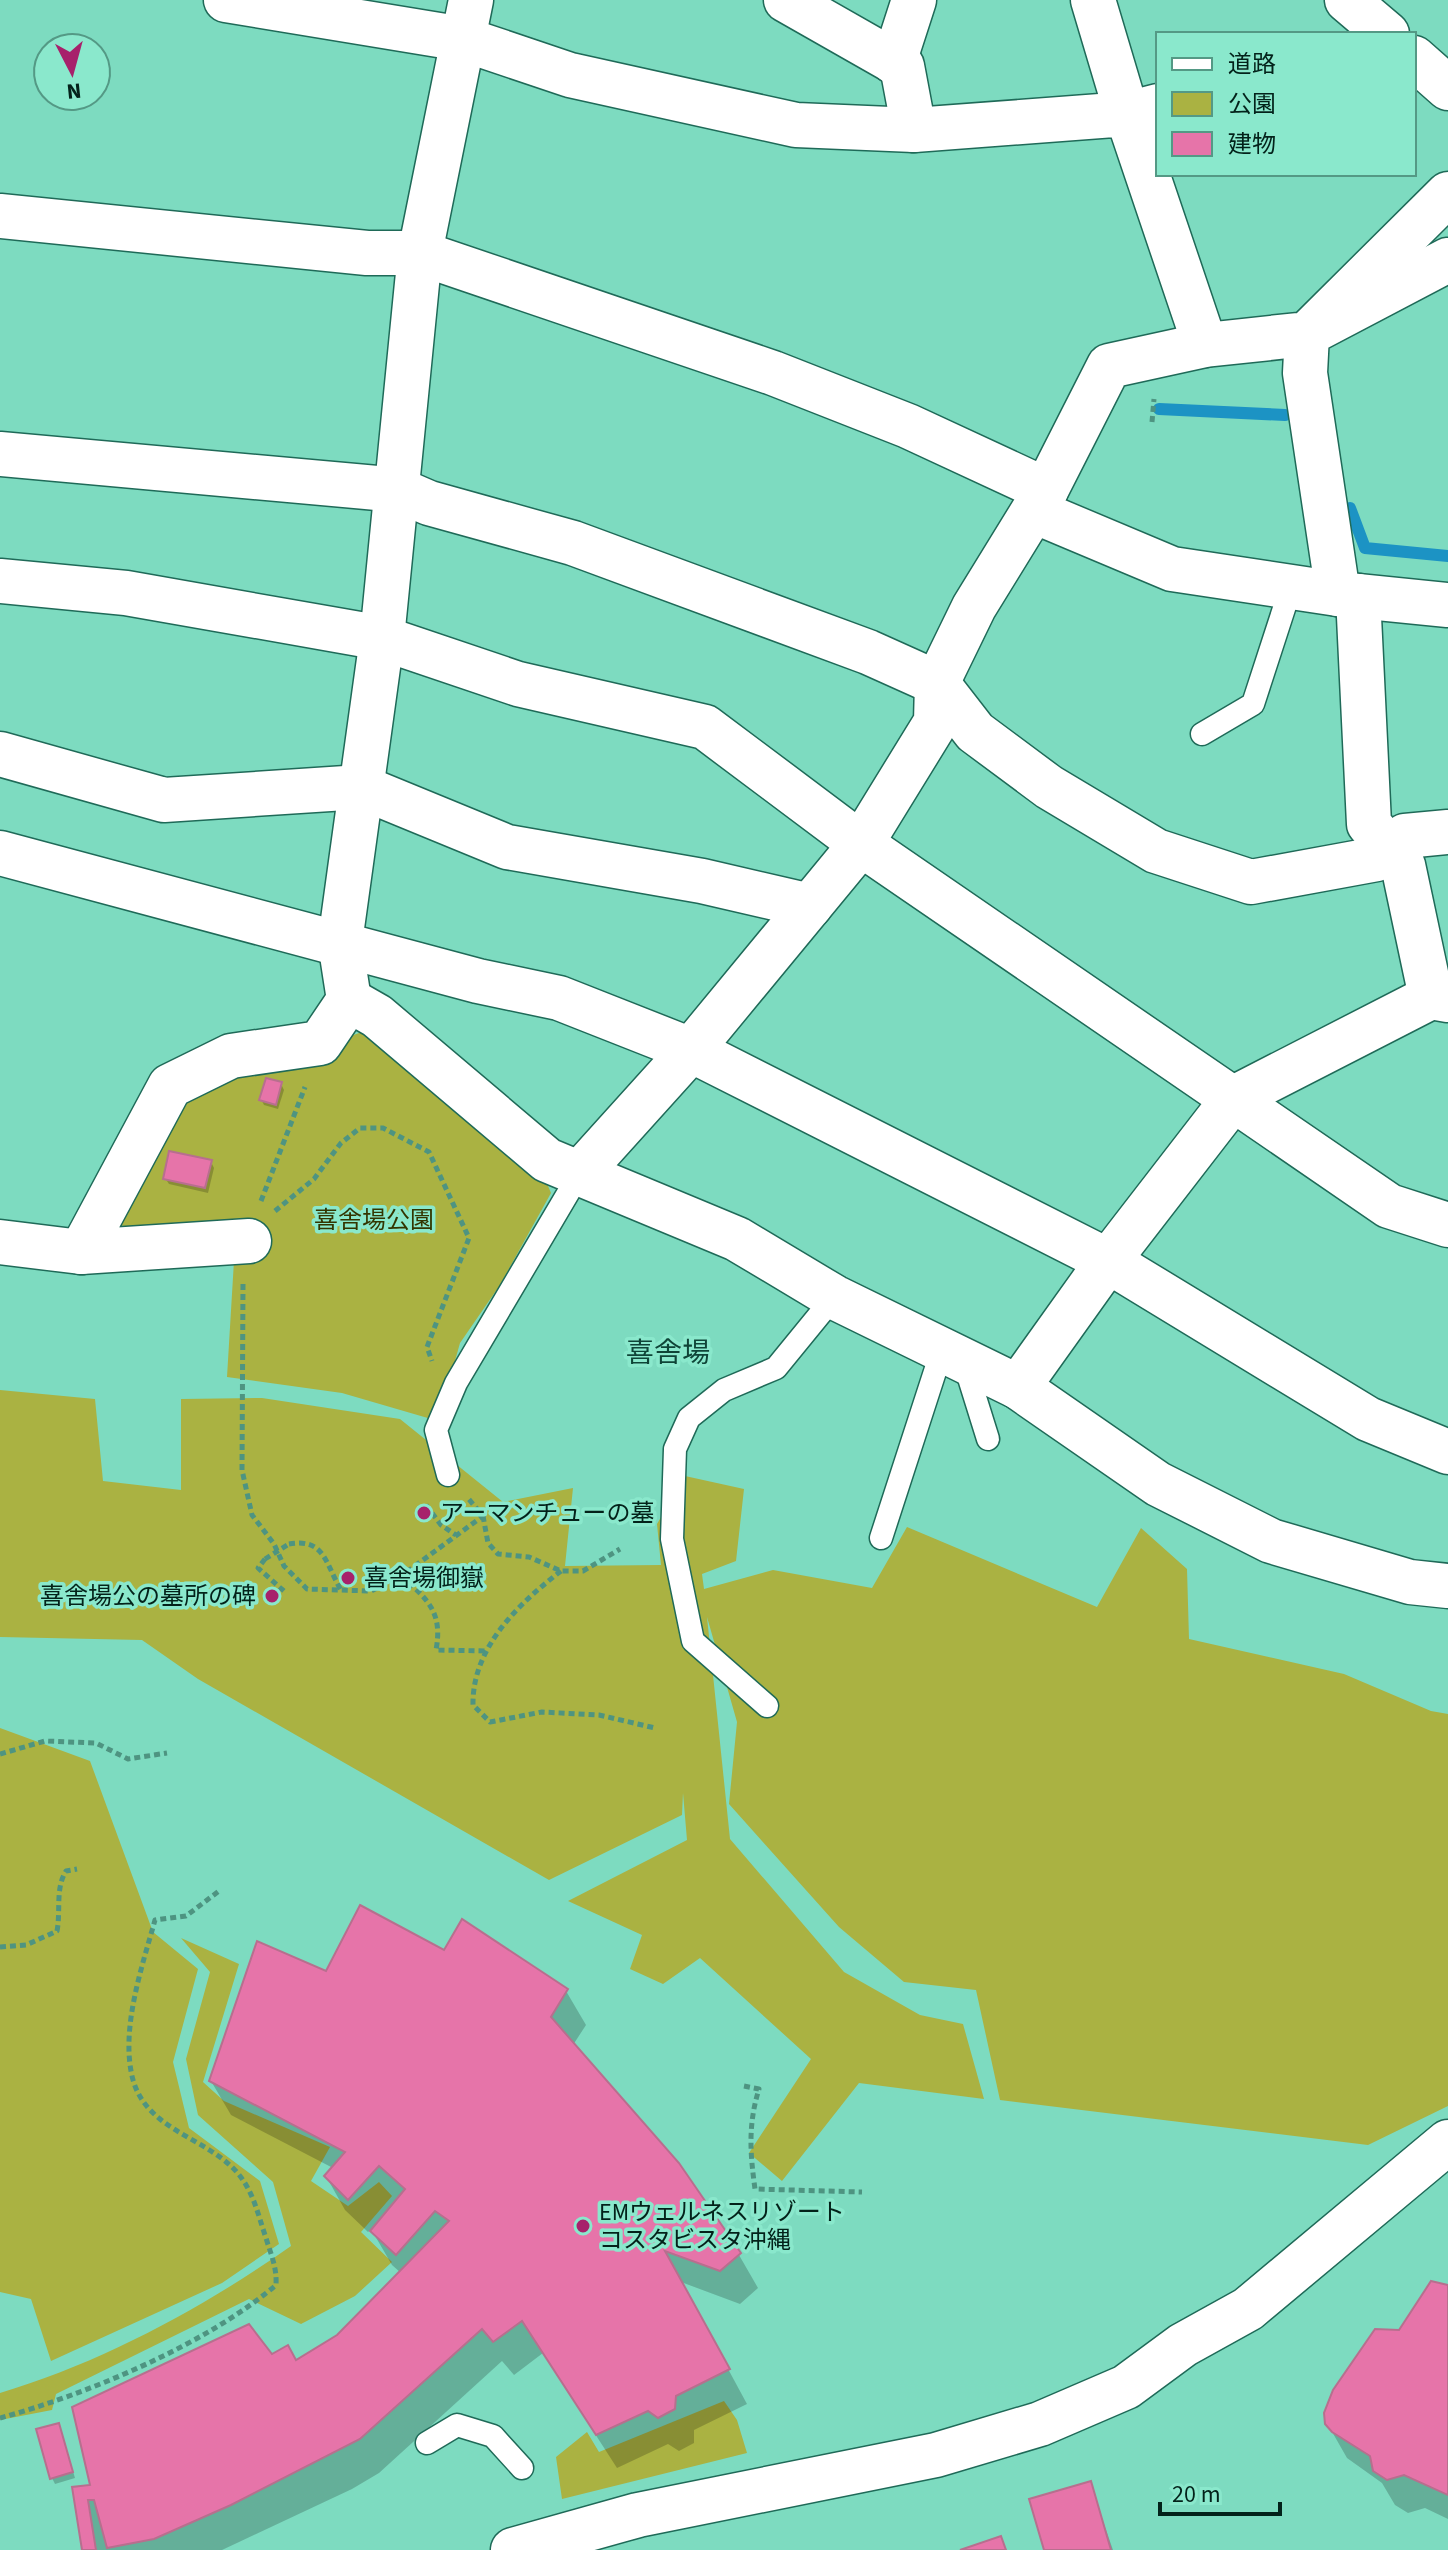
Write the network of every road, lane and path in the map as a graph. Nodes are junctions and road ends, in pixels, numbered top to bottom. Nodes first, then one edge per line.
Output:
1 (226, 0) edge
2 (786, 0) edge
3 (914, 0) edge
4 (1093, 0) edge
5 (467, 20) edge
6 (1416, 60) edge
7 (894, 62) junction
8 (1448, 88) edge
9 (1142, 110) edge
10 (914, 130) junction
11 (1156, 162) edge
12 (1160, 176) edge
13 (1448, 194) edge
14 (0, 216) edge
15 (420, 253) junction
16 (1448, 260) edge
17 (1307, 334) junction
18 (1205, 345) junction
19 (0, 454) edge
20 (399, 490) junction
21 (1040, 500) junction
22 (0, 581) edge
23 (1291, 587) junction
24 (1348, 595) junction
25 (1448, 605) edge
26 (382, 638) junction
27 (937, 683) junction
28 (1202, 734) dead end
29 (0, 754) edge
30 (361, 787) junction
31 (1448, 832) edge
32 (861, 844) junction
33 (1389, 849) junction
34 (0, 853) edge
35 (810, 906) junction
36 (340, 942) junction
37 (1440, 998) edge
38 (349, 1000) junction
39 (691, 1050) junction
40 (1234, 1098) junction
41 (580, 1173) junction
42 (254, 1225) joint
43 (1448, 1225) edge
44 (0, 1242) edge
45 (81, 1252) junction
46 (1108, 1261) junction
47 (834, 1297) junction
48 (953, 1356) junction
49 (241, 1387) dead end
50 (1018, 1387) junction
51 (453, 1394) junction
52 (988, 1439) dead end
53 (1448, 1452) edge
54 (448, 1475) joint
55 (426, 1505) dead end
56 (483, 1516) junction
57 (456, 1535) junction
58 (881, 1538) dead end
59 (620, 1549) dead end
60 (561, 1571) junction
61 (401, 1576) junction
62 (1448, 1586) edge
63 (342, 1591) junction
64 (285, 1592) dead end
65 (488, 1651) junction
66 (767, 1706) dead end
67 (655, 1728) dead end
68 (167, 1753) dead end
69 (0, 1754) edge
70 (77, 1869) dead end
71 (219, 1891) dead end
72 (0, 1947) edge
73 (744, 2086) dead end
74 (1448, 2142) edge
75 (862, 2192) dead end
76 (0, 2418) edge
77 (427, 2443) dead end
78 (522, 2468) dead end
79 (513, 2550) edge

1 - 5 street
2 - 7 street
3 - 7 street
4 - 9 street
5 - 10 street
5 - 15 street
6 - 8 street
7 - 10 street
9 - 10 street
9 - 11 street
12 - 18 street
13 - 17 street
14 - 15 street
15 - 20 street
15 - 21 street
16 - 17 street
17 - 18 street
17 - 24 street
18 - 21 street
19 - 20 street
20 - 26 street
20 - 27 street
21 - 23 street
21 - 27 street
22 - 26 street
23 - 24 street
23 - 28 lane
24 - 25 street
24 - 33 street
26 - 30 street
26 - 32 street
27 - 32 street
27 - 33 street
29 - 30 street
30 - 35 street
30 - 36 street
31 - 33 street
32 - 35 street
32 - 40 street
33 - 37 street
34 - 36 street
35 - 39 street
36 - 38 street
36 - 39 street
37 - 40 street
38 - 41 street
38 - 45 street
39 - 41 street
39 - 46 street
40 - 43 street
40 - 46 street
41 - 47 street
41 - 51 lane
42 - 45 street
42 - 51 path
44 - 45 street
46 - 50 street
46 - 53 street
47 - 48 street
47 - 66 lane
48 - 50 street
48 - 52 lane
48 - 58 lane
49 - 63 path
50 - 62 street
51 - 54 lane
54 - 56 path
55 - 57 path
56 - 57 path
56 - 60 path
57 - 61 path
59 - 60 path
60 - 65 path
61 - 63 path
61 - 65 path
63 - 64 path, bridge
65 - 67 path
68 - 69 path
70 - 72 path
71 - 76 path
73 - 75 path
74 - 79 street
77 - 78 lane

